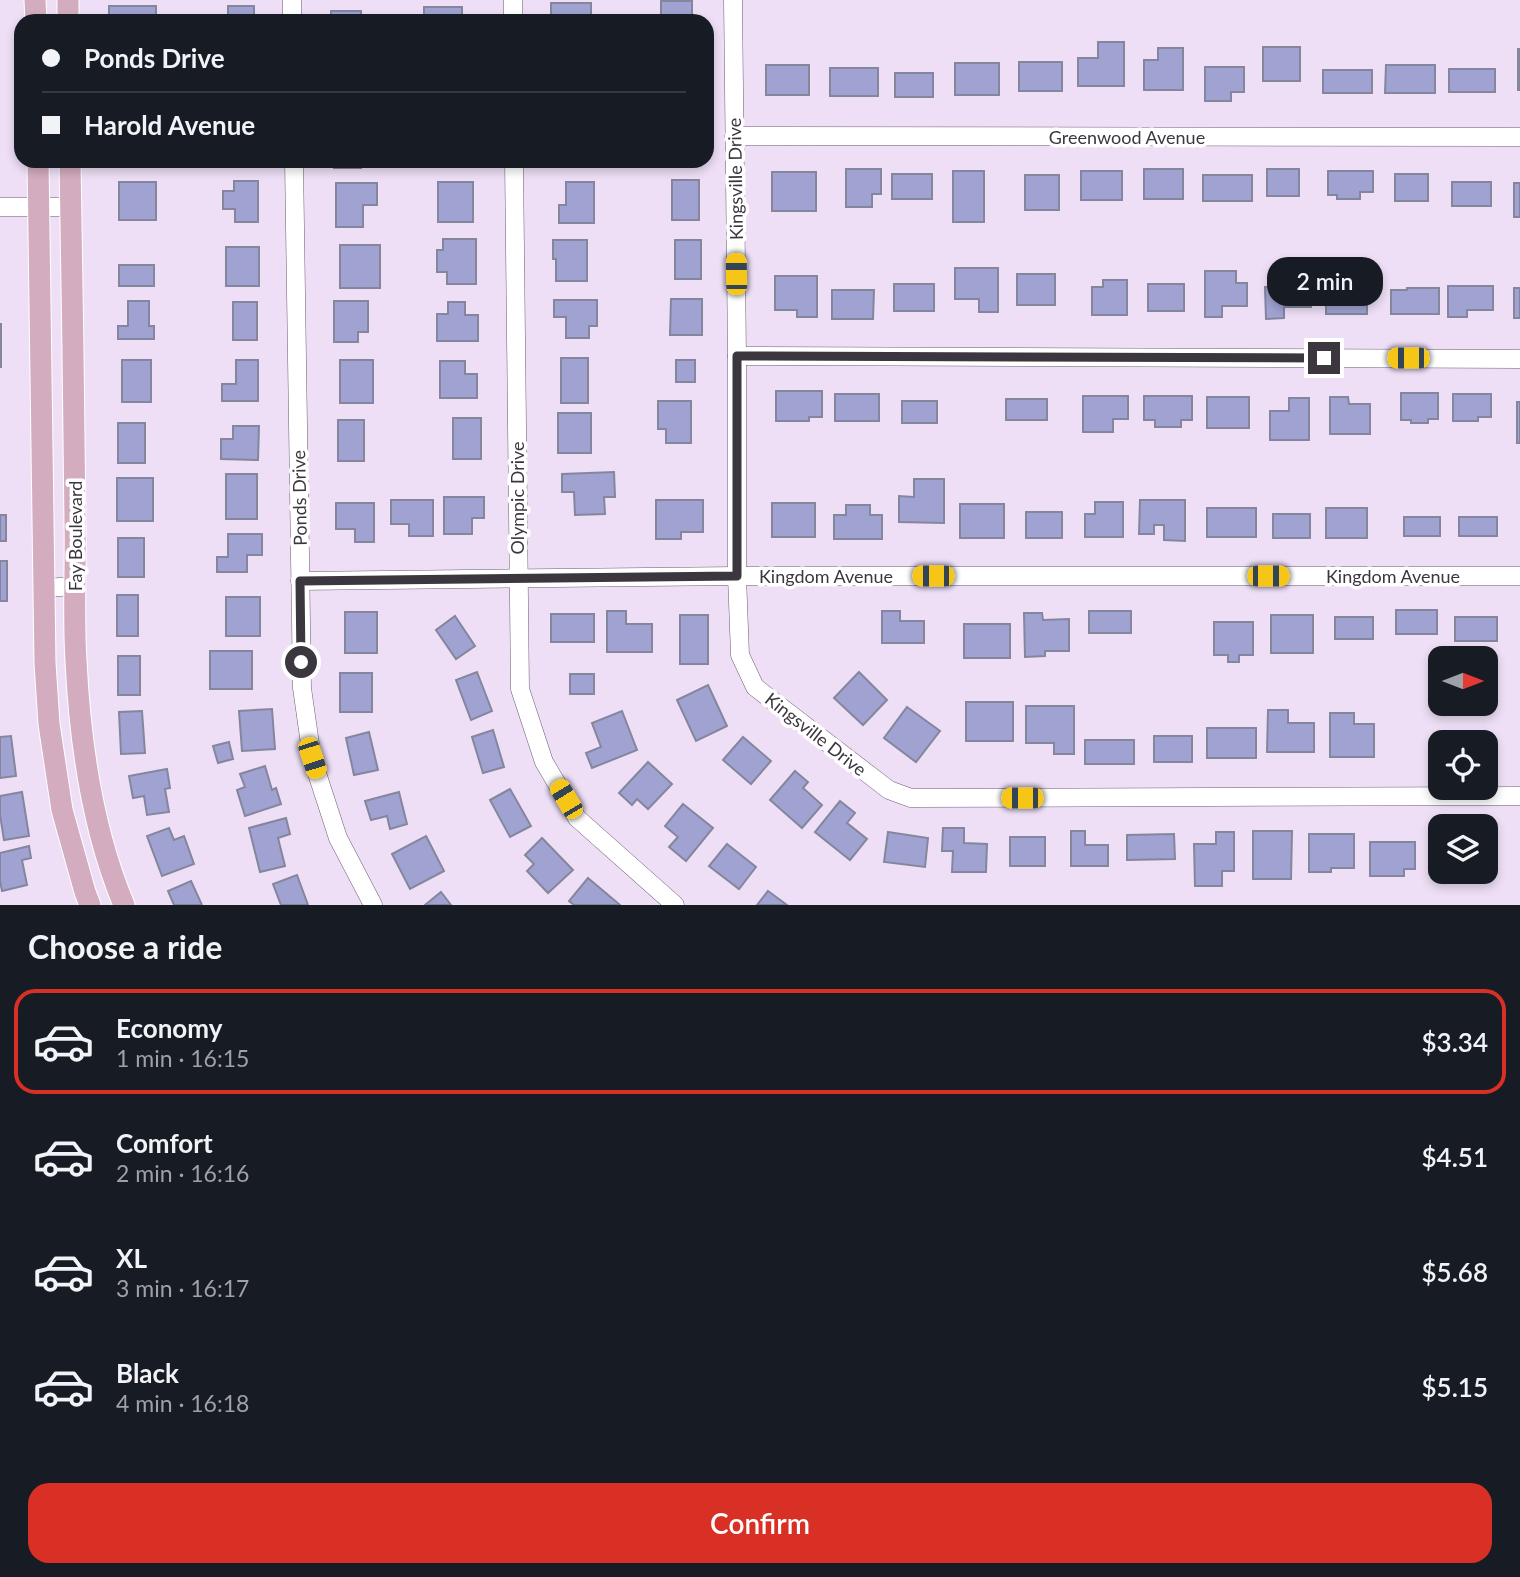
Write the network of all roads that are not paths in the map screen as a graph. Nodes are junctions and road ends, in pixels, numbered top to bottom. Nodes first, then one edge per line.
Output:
1 (733, 0) edge
2 (734, 136) junction
3 (1520, 137) edge
4 (38, 168) edge
5 (70, 168) edge
6 (294, 168) edge
7 (514, 168) edge
8 (0, 207) edge
9 (38, 207) junction
10 (71, 207) junction
11 (737, 356) junction
12 (1520, 359) edge
13 (737, 576) junction
14 (1520, 576) edge
15 (518, 579) junction
16 (300, 581) junction
17 (76, 586) junction
18 (44, 587) junction
19 (1520, 796) edge
20 (90, 905) edge
21 (124, 905) edge
22 (373, 905) edge
23 (675, 905) edge

1 - 2 street, Kingsville Drive
2 - 3 street, Greenwood Avenue
2 - 11 street, Kingsville Drive
4 - 9 main road, Fay Boulevard
5 - 10 main road, Fay Boulevard
6 - 16 street, Ponds Drive
7 - 15 street, Olympic Drive
8 - 9 street
9 - 10 street
9 - 18 main road, Fay Boulevard
10 - 17 main road, Fay Boulevard
11 - 12 street
11 - 13 street, Kingsville Drive
13 - 14 street, Kingdom Avenue
13 - 15 street, Kingdom Avenue
13 - 19 street, Kingsville Drive
15 - 16 street, Kingdom Avenue
15 - 23 street, Olympic Drive
16 - 22 street, Ponds Drive
17 - 18 street
17 - 21 main road, Fay Boulevard
18 - 20 main road, Fay Boulevard

